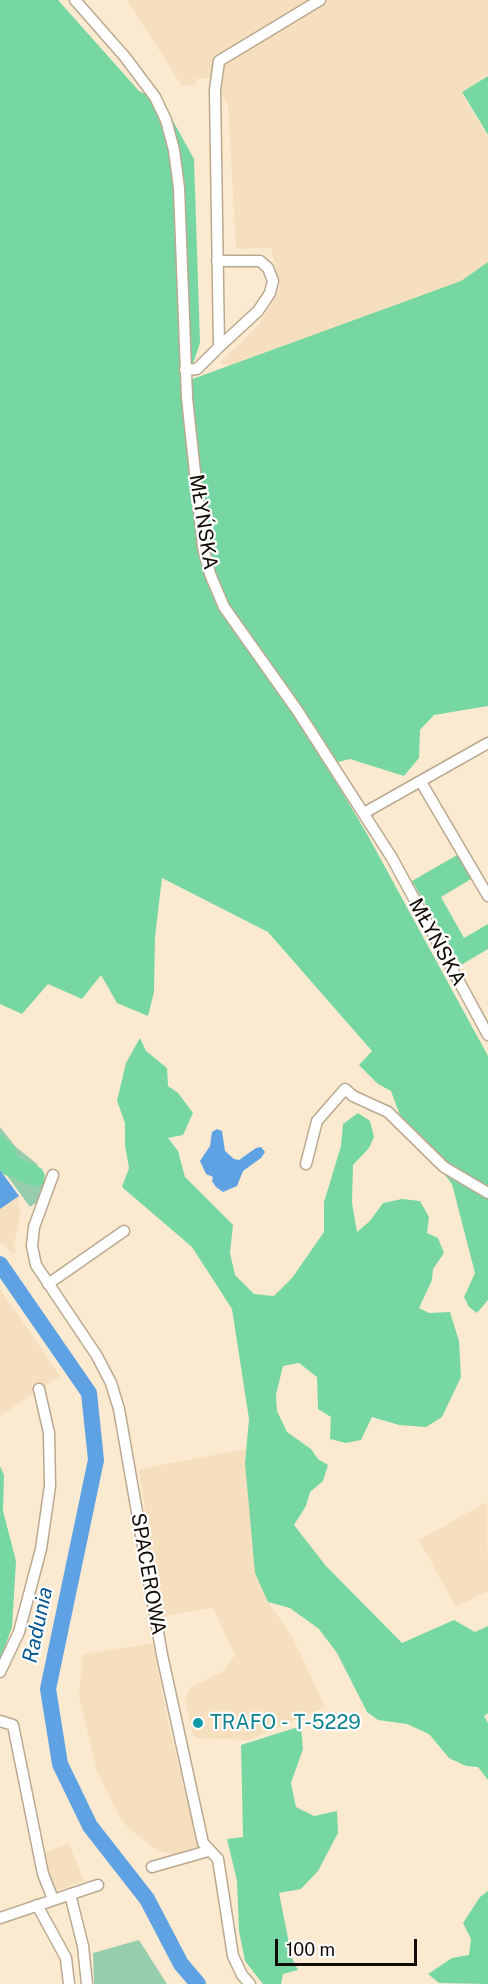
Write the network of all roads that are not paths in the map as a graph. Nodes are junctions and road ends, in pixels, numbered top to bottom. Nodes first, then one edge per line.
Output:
1 (75, 0) edge
2 (321, 0) edge
3 (309, 3) edge
4 (217, 261) junction
5 (219, 347) junction
6 (185, 370) junction
7 (488, 743) edge
8 (421, 782) junction
9 (364, 813) junction
10 (488, 896) edge
11 (488, 1035) edge
12 (306, 1164) dead end
13 (53, 1175) dead end
14 (488, 1193) edge
15 (124, 1231) dead end
16 (48, 1284) junction
17 (39, 1389) dead end
18 (0, 1672) edge
19 (0, 1721) edge
20 (208, 1851) junction
21 (152, 1868) dead end
22 (98, 1885) dead end
23 (70, 1894) junction
24 (53, 1899) junction
25 (37, 1905) junction
26 (0, 1918) edge
27 (69, 1984) edge
28 (87, 1984) edge
29 (250, 1984) edge

1 - 6 street, MŁYŃSKA
2 - 3 street
3 - 4 street
4 - 5 street
4 - 5 street
5 - 6 street
6 - 9 street, MŁYŃSKA
7 - 8 street
8 - 9 street
8 - 10 street
9 - 11 street, MŁYŃSKA
12 - 14 street
13 - 16 street, SPACEROWA
15 - 16 street
16 - 20 street, SPACEROWA
17 - 18 street
19 - 24 street
20 - 21 street
20 - 29 street, SPACEROWA
22 - 23 street
23 - 24 street
23 - 28 street
24 - 25 street
25 - 26 street
25 - 27 street

